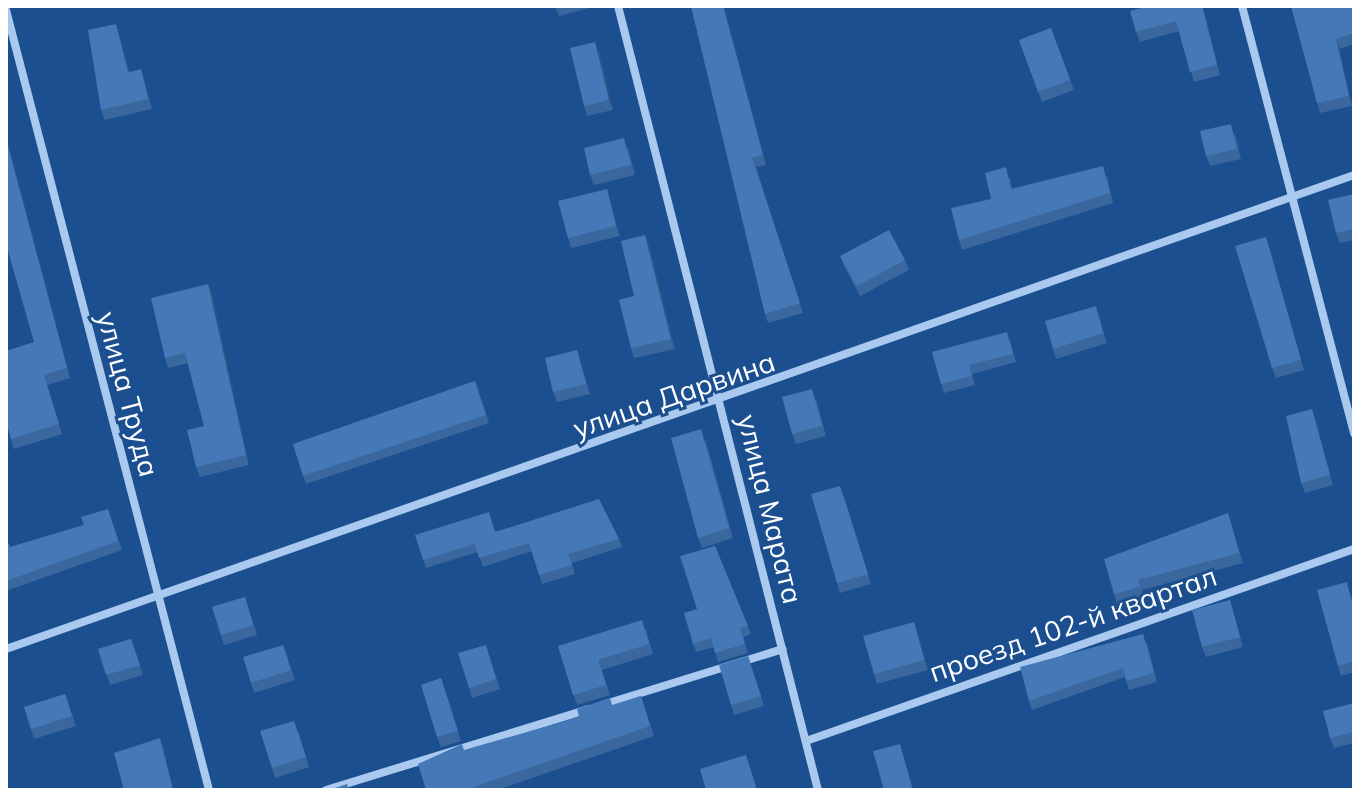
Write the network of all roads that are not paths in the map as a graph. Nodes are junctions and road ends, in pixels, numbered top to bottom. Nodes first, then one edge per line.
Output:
1 (618, 6) edge
2 (1242, 6) edge
3 (6, 10) edge
4 (1354, 175) edge
5 (1292, 198) junction
6 (720, 402) junction
7 (1354, 434) edge
8 (1354, 549) edge
9 (158, 599) junction
10 (6, 649) edge
11 (783, 649) junction
12 (806, 741) junction
13 (209, 790) edge
14 (326, 790) edge
15 (818, 790) edge

1 - 6 street, улица Марата
2 - 5 street
3 - 9 street, улица Труда
4 - 5 street, улица Дарвина
5 - 6 street, улица Дарвина
5 - 7 street
6 - 9 street, улица Дарвина
6 - 11 street, улица Марата
8 - 12 street, проезд 102-й квартал
9 - 10 street, улица Дарвина
9 - 13 street, улица Труда
11 - 12 street, улица Марата
11 - 14 street
12 - 15 street, улица Марата

